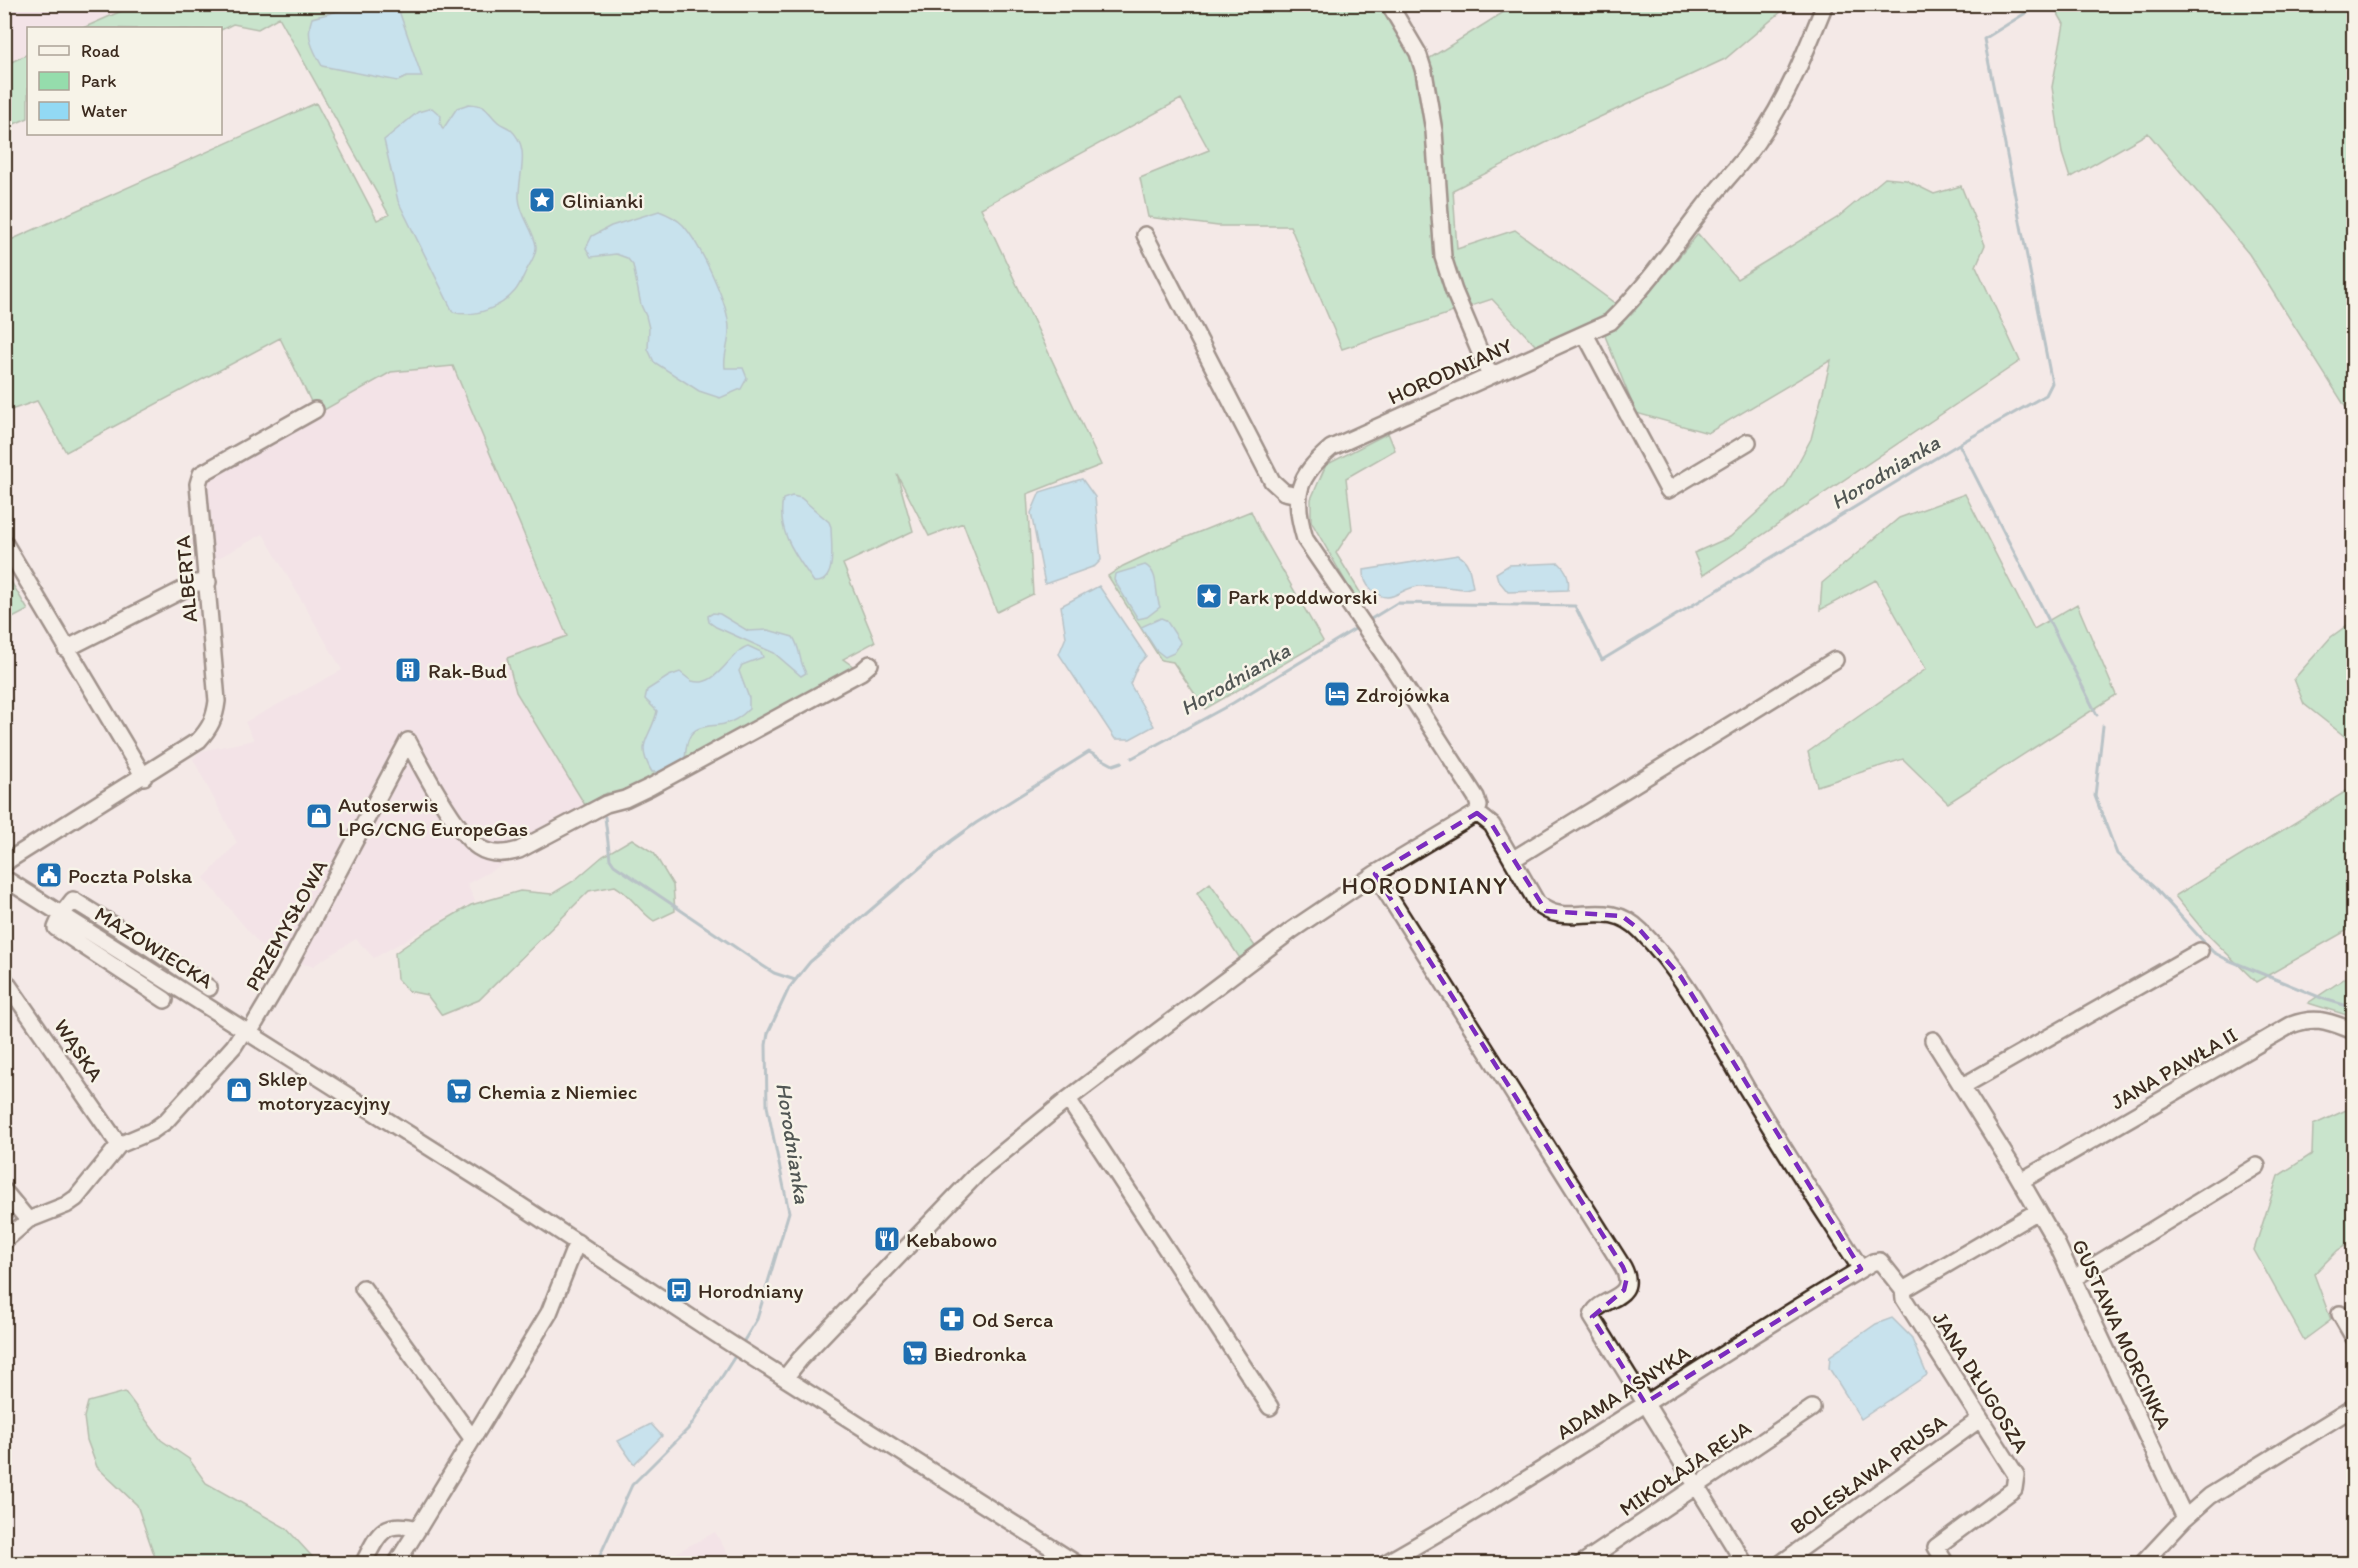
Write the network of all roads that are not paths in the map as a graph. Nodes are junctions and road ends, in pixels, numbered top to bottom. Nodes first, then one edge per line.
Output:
1 (1389, 4) edge
2 (1825, 4) edge
3 (1145, 235) dead end
4 (1585, 334) junction
5 (1490, 376) junction
6 (315, 410) dead end
7 (1748, 442) dead end
8 (1298, 495) junction
9 (4, 542) edge
10 (208, 582) junction
11 (66, 649) junction
12 (1835, 660) dead end
13 (870, 664) dead end
14 (144, 777) junction
15 (1477, 805) junction
16 (1512, 860) junction
17 (4, 865) edge
18 (1375, 874) junction
19 (4, 878) edge
20 (62, 914) junction
21 (2200, 951) dead end
22 (4, 979) edge
23 (209, 988) dead end
24 (165, 1000) dead end
25 (247, 1031) junction
26 (2354, 1031) edge
27 (1933, 1040) dead end
28 (1963, 1086) junction
29 (1068, 1099) junction
30 (119, 1146) junction
31 (2257, 1166) dead end
32 (2018, 1176) junction
33 (4, 1191) edge
34 (2038, 1211) junction
35 (28, 1220) junction
36 (4, 1241) edge
37 (577, 1242) junction
38 (1885, 1265) joint
39 (1861, 1269) junction
40 (2074, 1278) junction
41 (363, 1288) dead end
42 (1903, 1290) junction
43 (2340, 1314) dead end
44 (2354, 1338) edge
45 (785, 1378) junction
46 (1645, 1403) junction
47 (1270, 1407) dead end
48 (2354, 1407) edge
49 (1812, 1408) dead end
50 (1980, 1419) junction
51 (471, 1438) junction
52 (1696, 1486) junction
53 (2185, 1518) junction
54 (418, 1529) junction
55 (363, 1563) edge
56 (396, 1563) edge
57 (1077, 1563) edge
58 (1384, 1563) edge
59 (1581, 1563) edge
60 (1745, 1563) edge
61 (1780, 1563) edge
62 (1946, 1563) edge
63 (2142, 1563) edge

1 - 5 street
2 - 4 street, HORODNIANY
3 - 8 street
4 - 5 street, HORODNIANY
4 - 7 street
5 - 8 street, HORODNIANY
6 - 10 street, ALBERTA
8 - 15 street
9 - 11 street
10 - 11 street
10 - 14 street, ALBERTA
11 - 14 street
12 - 16 street
13 - 25 street, PRZEMYSŁOWA
14 - 17 street, ALBERTA
15 - 16 street
15 - 18 street
16 - 39 street
18 - 29 street
18 - 46 street
19 - 20 street, MAZOWIECKA
20 - 23 street
20 - 24 street
20 - 25 street, MAZOWIECKA
21 - 28 street
22 - 30 street, WĄSKA
25 - 30 street, PRZEMYSŁOWA
25 - 37 street, MAZOWIECKA
26 - 32 street, JANA PAWŁA II
27 - 28 street, GUSTAWA MORCINKA
28 - 32 street, GUSTAWA MORCINKA
29 - 45 street
29 - 47 street
30 - 35 street
31 - 40 street
32 - 34 street, GUSTAWA MORCINKA
33 - 35 street
34 - 40 street, GUSTAWA MORCINKA
34 - 42 street
35 - 36 street
37 - 45 street, MAZOWIECKA
37 - 51 street
38 - 39 street, ADAMA ASNYKA
38 - 42 street, JANA DŁUGOSZA
39 - 46 street, ADAMA ASNYKA
40 - 53 street, GUSTAWA MORCINKA
41 - 51 street
42 - 50 street, JANA DŁUGOSZA
43 - 44 street
45 - 57 street, MAZOWIECKA
46 - 52 street
46 - 58 street, ADAMA ASNYKA
48 - 53 street
49 - 52 street, MIKOŁAJA REJA
50 - 61 street, BOLESŁAWA PRUSA
50 - 62 street, JANA DŁUGOSZA
51 - 54 street
52 - 59 street, MIKOŁAJA REJA
52 - 60 street
53 - 63 street
54 - 55 street
54 - 56 street

